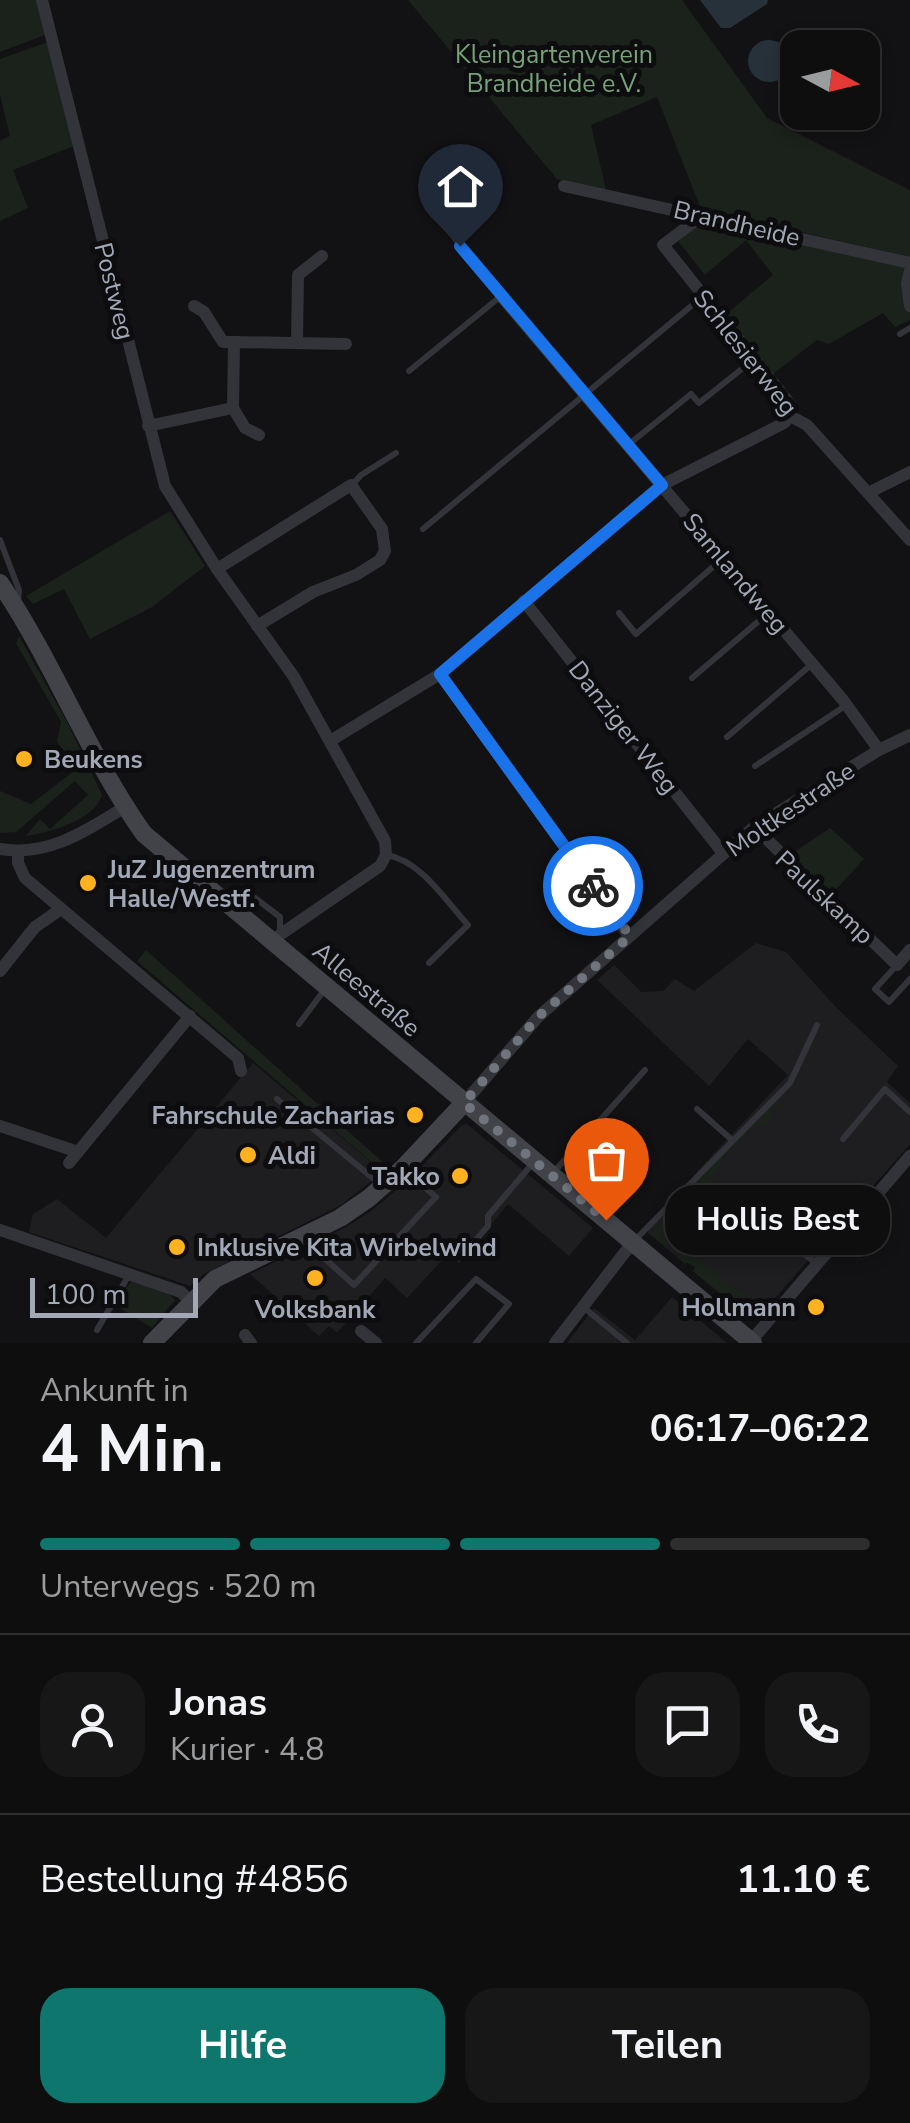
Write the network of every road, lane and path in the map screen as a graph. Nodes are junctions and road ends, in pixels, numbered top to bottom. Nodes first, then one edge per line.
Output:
1 (42, 0) edge
2 (564, 186) dead end
3 (703, 214) junction
4 (436, 215) dead end
5 (322, 256) dead end
6 (910, 263) edge
7 (910, 271) edge
8 (501, 296) junction
9 (703, 296) junction
10 (194, 306) dead end
11 (910, 306) edge
12 (910, 328) edge
13 (900, 334) dead end
14 (234, 342) junction
15 (297, 343) junction
16 (346, 344) dead end
17 (754, 359) junction
18 (409, 371) dead end
19 (584, 394) junction
20 (233, 408) junction
21 (790, 416) junction
22 (148, 426) junction
23 (258, 435) dead end
24 (628, 445) junction
25 (396, 453) dead end
26 (910, 472) edge
27 (662, 485) junction
28 (351, 486) junction
29 (868, 493) junction
30 (422, 530) dead end
31 (0, 540) edge
32 (910, 540) edge
33 (724, 558) junction
34 (217, 568) junction
35 (0, 583) edge
36 (524, 601) junction
37 (17, 608) junction
38 (768, 612) junction
39 (619, 613) dead end
40 (257, 626) junction
41 (812, 664) junction
42 (440, 674) junction
43 (692, 678) dead end
44 (846, 706) junction
45 (910, 736) edge
46 (727, 738) dead end
47 (330, 741) junction
48 (879, 750) junction
49 (754, 766) dead end
50 (125, 807) junction
51 (754, 828) junction
52 (6, 850) edge
53 (723, 853) junction
54 (386, 854) junction
55 (61, 908) junction
56 (630, 936) junction
57 (277, 938) junction
58 (910, 950) edge
59 (429, 963) dead end
60 (897, 965) junction
61 (0, 971) edge
62 (910, 979) edge
63 (326, 987) junction
64 (190, 1016) junction
65 (299, 1024) dead end
66 (817, 1025) dead end
67 (645, 1070) dead end
68 (241, 1071) dead end
69 (277, 1099) dead end
70 (464, 1103) junction
71 (697, 1109) dead end
72 (910, 1112) edge
73 (0, 1126) edge
74 (843, 1139) dead end
75 (732, 1140) junction
76 (78, 1152) junction
77 (910, 1156) edge
78 (534, 1162) junction
79 (68, 1164) dead end
80 (408, 1173) junction
81 (552, 1175) junction
82 (383, 1187) junction
83 (800, 1187) dead end
84 (773, 1188) dead end
85 (854, 1221) junction
86 (0, 1230) edge
87 (308, 1242) junction
88 (632, 1243) junction
89 (460, 1256) dead end
90 (817, 1264) junction
91 (130, 1274) junction
92 (190, 1301) junction
93 (582, 1306) junction
94 (97, 1330) dead end
95 (361, 1332) dead end
96 (752, 1342) edge
97 (152, 1343) edge
98 (376, 1343) edge
99 (416, 1343) edge
100 (476, 1343) edge
101 (554, 1343) edge
102 (628, 1343) edge

1 - 22 street, Postweg
2 - 3 street, Brandheide
3 - 6 street, Brandheide
3 - 9 street, Schlesierweg
4 - 8 lane, Samlandweg
5 - 15 street
7 - 11 street
8 - 18 lane
8 - 19 street, Samlandweg
9 - 17 street, Schlesierweg
9 - 19 lane
10 - 14 street
12 - 13 lane
14 - 15 street
14 - 20 street
15 - 16 street
17 - 21 street, Schlesierweg
17 - 24 lane
19 - 24 street, Samlandweg
19 - 30 lane
20 - 22 street
20 - 23 street
21 - 27 street
21 - 29 street, Schlesierweg
22 - 34 street, Postweg
24 - 27 street, Samlandweg
25 - 28 lane
26 - 29 street
27 - 33 street, Samlandweg
27 - 36 street
28 - 34 street
28 - 40 street
29 - 32 street, Schlesierweg
31 - 37 lane
33 - 38 street, Samlandweg
33 - 39 lane
34 - 40 street, Postweg
35 - 37 street, Alleestraße
36 - 42 street
36 - 53 street, Danziger Weg
37 - 50 street, Alleestraße
38 - 41 street, Samlandweg
38 - 43 lane
40 - 47 street, Postweg
41 - 44 street, Samlandweg
41 - 46 lane
42 - 47 street
42 - 56 street
44 - 48 street, Samlandweg
44 - 49 lane
45 - 48 street, Moltkestraße
47 - 54 street, Postweg
48 - 51 street, Moltkestraße
50 - 52 street
50 - 57 street, Alleestraße
51 - 53 street, Moltkestraße
51 - 60 street, Paulskamp
52 - 55 street
53 - 56 street, Moltkestraße
54 - 57 street
54 - 59 lane
55 - 61 street
55 - 64 street
56 - 70 street, Moltkestraße
57 - 63 street, Alleestraße
58 - 60 street, Paulskamp
60 - 62 lane, Paulskamp
63 - 65 lane
63 - 70 street, Alleestraße
64 - 68 street
64 - 76 street
66 - 75 lane
67 - 81 lane
69 - 82 lane
70 - 78 street, Alleestraße
70 - 80 street
71 - 75 lane
72 - 74 lane
73 - 76 street
75 - 88 lane
76 - 79 street
77 - 85 street
78 - 81 street, Alleestraße
78 - 89 lane
80 - 82 street
80 - 87 lane
81 - 88 street, Alleestraße
82 - 87 street
83 - 85 lane
84 - 90 lane
85 - 90 street
86 - 91 street
87 - 92 street
88 - 93 street
88 - 96 street, Alleestraße
90 - 96 street
91 - 92 street
91 - 94 lane
92 - 97 street
93 - 101 street
93 - 102 lane
95 - 98 street
99 - 100 lane

